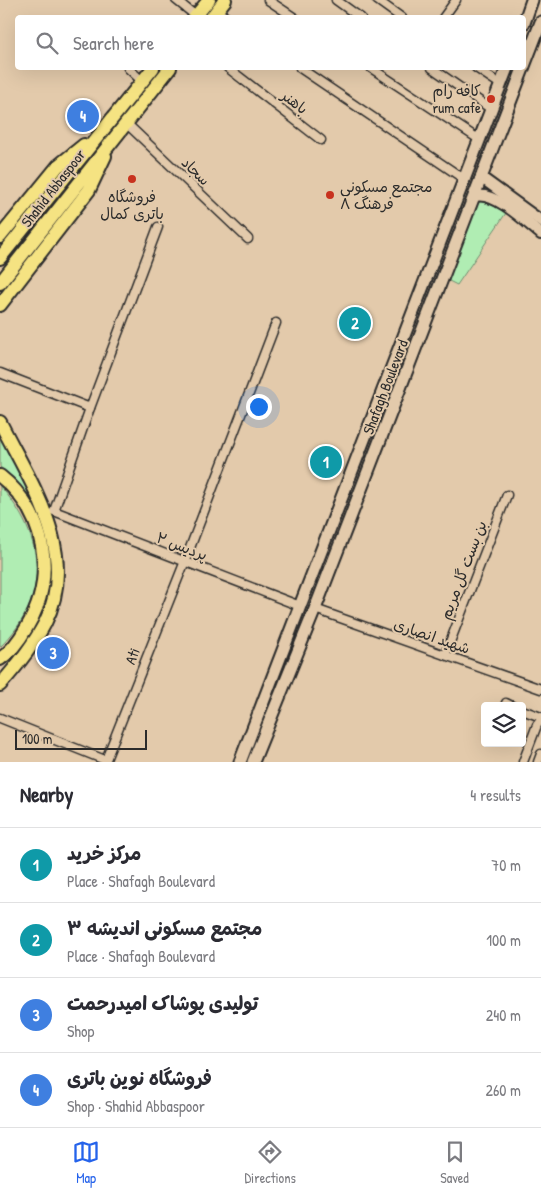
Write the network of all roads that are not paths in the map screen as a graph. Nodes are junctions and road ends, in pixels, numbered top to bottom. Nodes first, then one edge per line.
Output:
1 (176, 0) edge
2 (209, 0) edge
3 (226, 0) edge
4 (268, 0) edge
5 (336, 0) edge
6 (456, 0) edge
7 (532, 0) edge
8 (380, 1) edge
9 (193, 15) edge
10 (197, 15) edge
11 (218, 15) edge
12 (290, 15) edge
13 (357, 15) edge
14 (398, 15) edge
15 (445, 15) edge
16 (526, 18) edge
17 (541, 22) edge
18 (526, 34) edge
19 (535, 38) junction
20 (526, 65) edge
21 (130, 70) edge
22 (151, 70) edge
23 (168, 70) edge
24 (231, 70) edge
25 (303, 70) edge
26 (373, 70) edge
27 (435, 70) edge
28 (479, 70) edge
29 (506, 70) edge
30 (524, 70) edge
31 (142, 81) junction
32 (500, 84) junction
33 (491, 109) junction
34 (125, 122) junction
35 (110, 131) junction
36 (321, 140) dead end
37 (480, 140) junction
38 (464, 179) junction
39 (486, 186) junction
40 (541, 222) edge
41 (158, 227) dead end
42 (541, 234) edge
43 (0, 237) edge
44 (248, 239) dead end
45 (0, 258) edge
46 (0, 283) edge
47 (0, 305) edge
48 (276, 323) dead end
49 (0, 373) edge
50 (90, 408) junction
51 (0, 422) edge
52 (0, 476) edge
53 (507, 495) dead end
54 (185, 561) junction
55 (300, 606) junction
56 (315, 610) junction
57 (445, 655) junction
58 (0, 659) edge
59 (0, 685) edge
60 (541, 689) edge
61 (526, 712) edge
62 (0, 718) edge
63 (541, 719) edge
64 (541, 754) edge
65 (105, 761) edge
66 (240, 762) edge
67 (253, 762) edge
68 (523, 762) edge
69 (538, 762) edge

1 - 9 street
2 - 10 main road
3 - 11 main road
4 - 12 street
5 - 13 street
6 - 15 street
7 - 16 main road
8 - 14 street
17 - 19 main road, Shafagh Boulevard
18 - 19 main road
19 - 20 main road, Shafagh Boulevard
21 - 31 street
22 - 31 main road, Shahid Abbaspoor
23 - 34 main road, Shahid Abbaspoor
24 - 36 street, باهنر
25 - 38 street
26 - 37 street
27 - 33 street
28 - 32 street
29 - 32 main road, Shafagh Boulevard
30 - 39 main road, Shafagh Boulevard
31 - 35 main road, Shahid Abbaspoor
32 - 33 main road, Shafagh Boulevard
33 - 37 main road, Shafagh Boulevard
34 - 35 main road, Shahid Abbaspoor
34 - 44 street, سجاد
35 - 43 main road
35 - 45 main road, Shahid Abbaspoor
35 - 46 main road, Shahid Abbaspoor
35 - 47 main road
37 - 38 main road, Shafagh Boulevard
38 - 55 main road, Shafagh Boulevard
39 - 40 street
39 - 42 street
39 - 56 main road, Shafagh Boulevard
41 - 50 street
48 - 54 street, Ati
49 - 50 street
50 - 54 street, پردیس ۲
51 - 59 main road
52 - 58 main road
53 - 57 street, بن بست گل مریم
54 - 55 street, پردیس ۲
54 - 65 street, Ati
55 - 66 main road, Shafagh Boulevard
56 - 57 street, شهید انصاری
56 - 67 main road, Shafagh Boulevard
57 - 60 street, شهید انصاری
61 - 63 street
62 - 65 street
63 - 68 street
64 - 69 street

